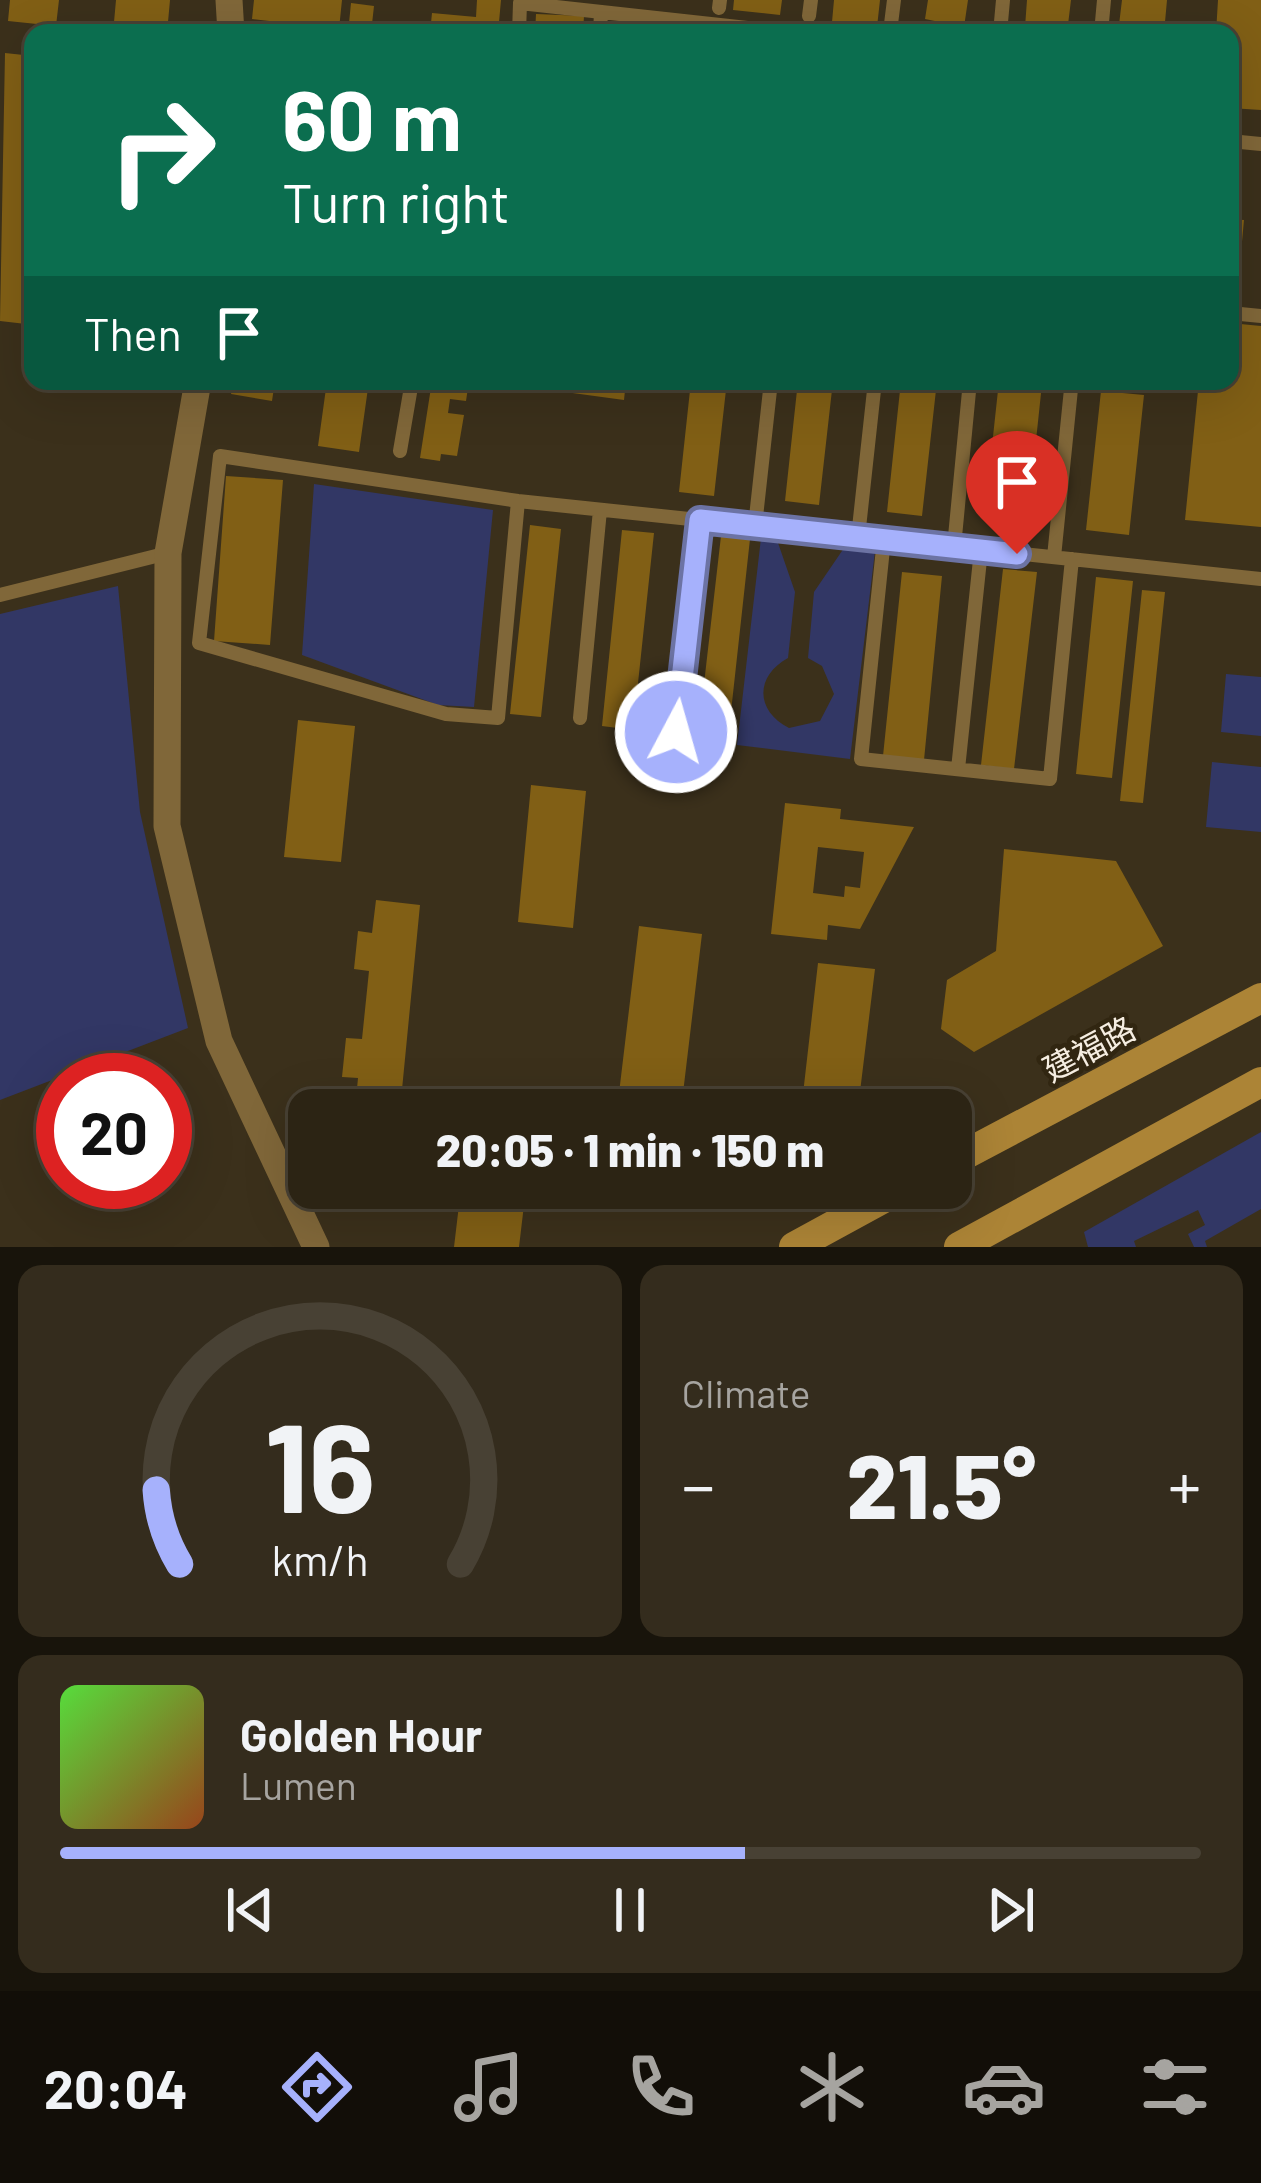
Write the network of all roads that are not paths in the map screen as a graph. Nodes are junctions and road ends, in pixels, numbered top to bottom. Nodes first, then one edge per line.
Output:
1 (894, 0) edge
2 (602, 11) junction
3 (519, 24) edge
4 (601, 24) edge
5 (696, 24) edge
6 (891, 24) dead end
7 (196, 390) edge
8 (410, 390) edge
9 (770, 390) edge
10 (874, 390) edge
11 (969, 390) edge
12 (1071, 390) edge
13 (400, 451) dead end
14 (518, 501) junction
15 (600, 510) junction
16 (700, 520) junction
17 (755, 526) junction
18 (858, 537) junction
19 (884, 539) junction
20 (954, 547) junction
21 (981, 550) junction
22 (168, 553) junction
23 (1054, 557) junction
24 (1072, 559) junction
25 (1261, 579) edge
26 (0, 595) edge
27 (580, 718) dead end
28 (676, 732) dead end
29 (958, 769) junction
30 (1261, 998) edge
31 (1261, 1082) edge
32 (972, 1151) edge
33 (864, 1209) edge
34 (316, 1247) edge
35 (794, 1247) edge
36 (959, 1247) edge

1 - 6 lane
2 - 3 lane
2 - 4 lane
2 - 5 lane
7 - 22 street
8 - 13 lane
9 - 17 lane
10 - 18 lane
11 - 20 lane
12 - 23 lane
14 - 14 lane
14 - 15 lane
15 - 16 lane
15 - 27 lane
16 - 17 lane
16 - 28 lane
17 - 18 lane
18 - 19 lane
19 - 20 lane
19 - 29 lane
20 - 21 lane
21 - 23 lane
21 - 29 lane
22 - 26 lane
22 - 34 street
23 - 24 lane
24 - 25 lane
24 - 29 lane
30 - 32 main road, 建福路
31 - 36 main road
33 - 35 main road

